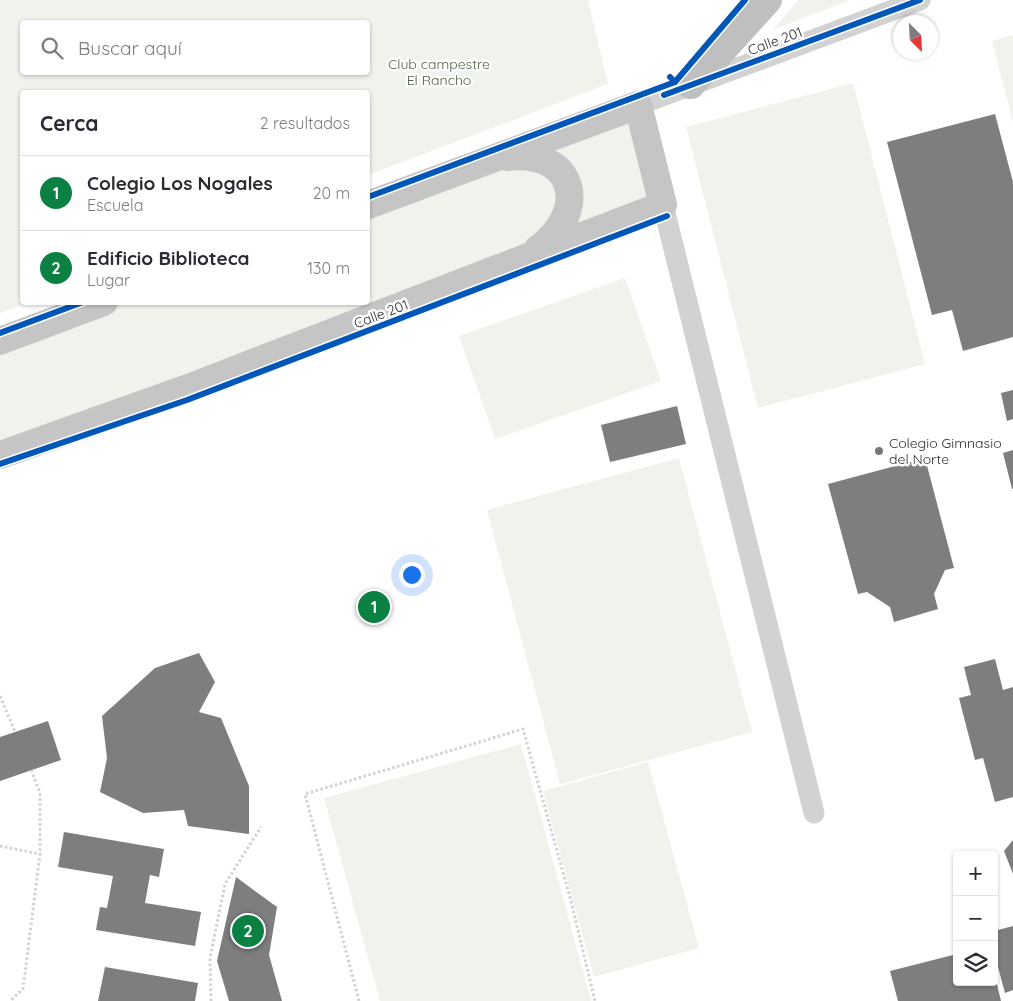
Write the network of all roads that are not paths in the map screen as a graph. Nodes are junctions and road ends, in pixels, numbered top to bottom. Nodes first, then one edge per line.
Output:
1 (768, 0) edge
2 (920, 0) edge
3 (691, 85) junction
4 (638, 105) junction
5 (494, 158) junction
6 (370, 204) edge
7 (663, 204) junction
8 (527, 258) junction
9 (96, 305) edge
10 (0, 341) edge
11 (0, 455) edge
12 (814, 813) dead end

1 - 3 highway
2 - 3 street, Calle 201
3 - 4 street, Calle 201
4 - 5 main road, Calle 201
4 - 7 main road
5 - 6 main road, Calle 201
5 - 8 main road
7 - 8 main road, Calle 201
7 - 12 street
8 - 11 main road, Calle 201
9 - 10 main road

